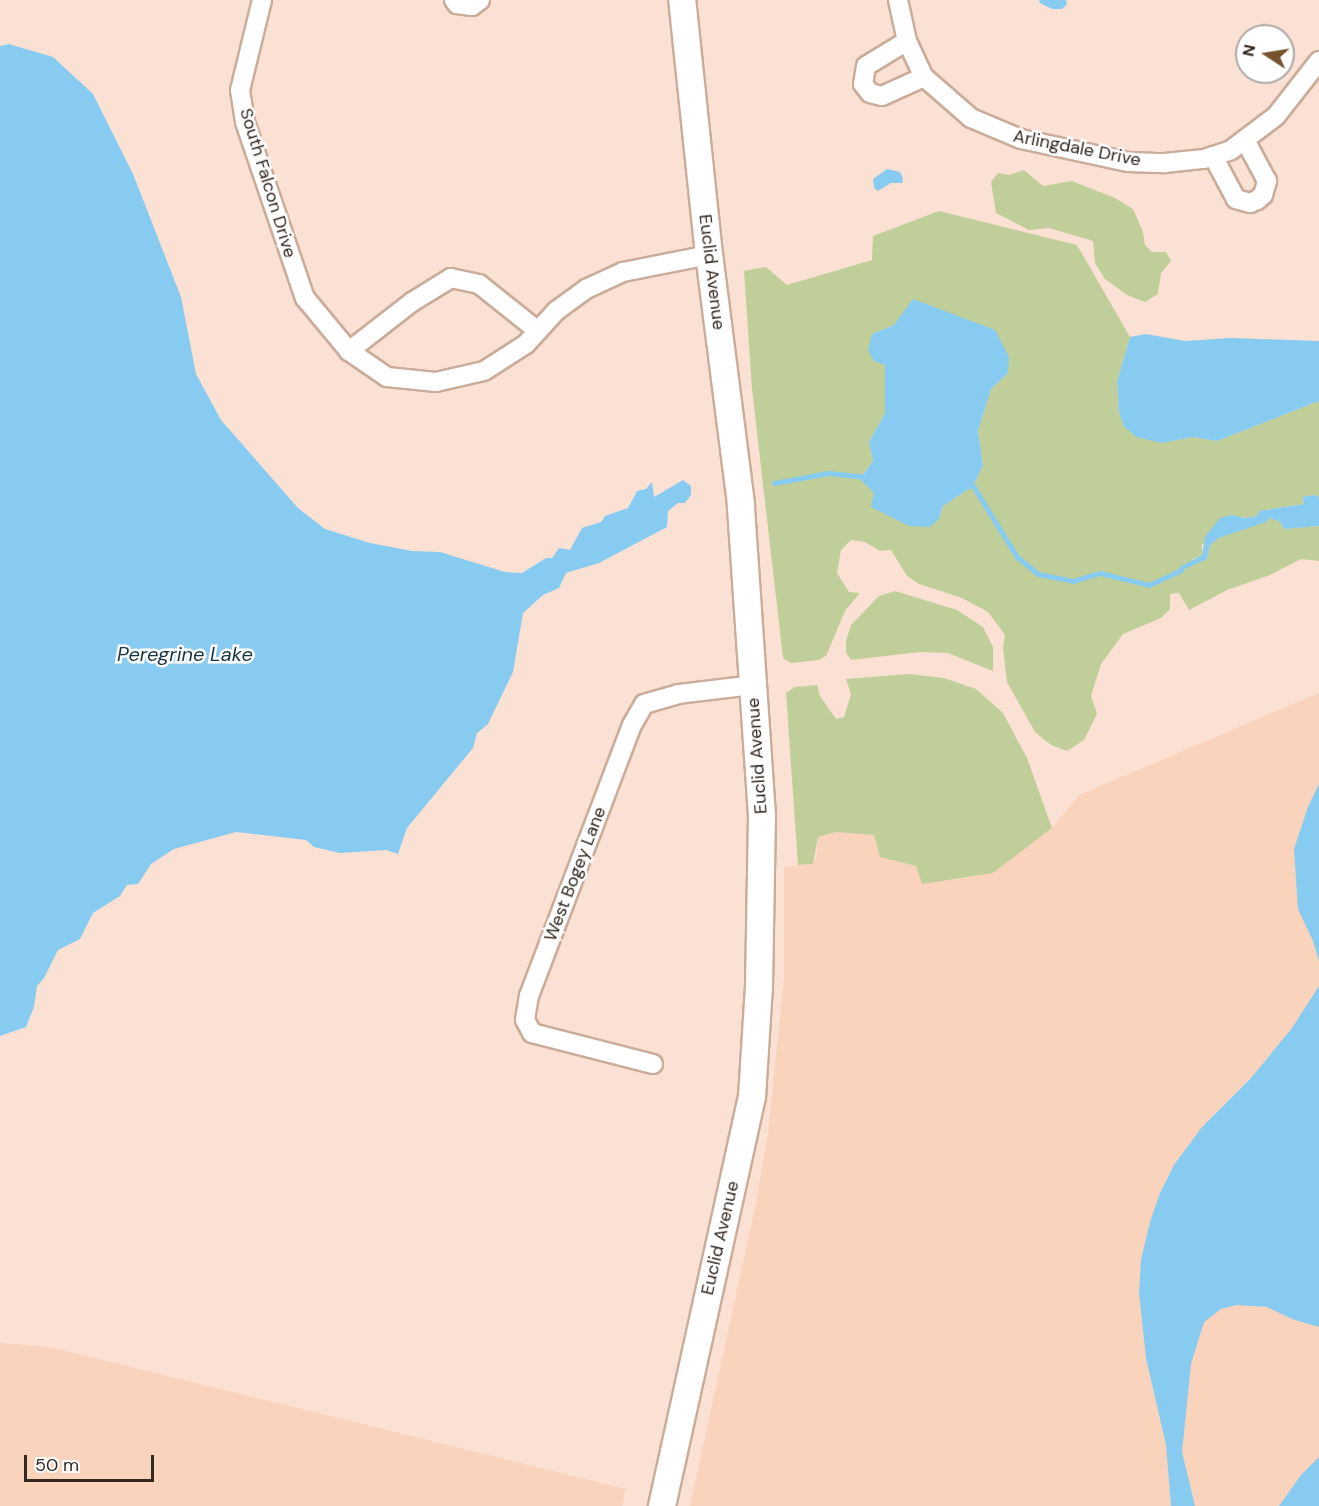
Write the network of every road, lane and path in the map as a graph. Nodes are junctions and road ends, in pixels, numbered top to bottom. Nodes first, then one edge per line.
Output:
1 (262, 0) edge
2 (454, 0) edge
3 (480, 0) edge
4 (681, 0) edge
5 (898, 0) edge
6 (907, 41) junction
7 (1319, 61) edge
8 (924, 77) junction
9 (1245, 140) junction
10 (1213, 156) junction
11 (709, 255) junction
12 (538, 331) junction
13 (349, 351) junction
14 (753, 685) junction
15 (653, 1064) dead end
16 (662, 1506) edge

1 - 13 street, South Falcon Drive
2 - 3 street
4 - 11 main road, Euclid Avenue
5 - 6 street
6 - 8 street
6 - 8 street
7 - 9 street, Arlingdale Drive
8 - 10 street, Arlingdale Drive
9 - 10 street, Arlingdale Drive
9 - 10 street
11 - 12 street, South Falcon Drive
11 - 14 main road, Euclid Avenue
12 - 13 street, South Falcon Drive
12 - 13 street
14 - 15 street, West Bogey Lane
14 - 16 main road, Euclid Avenue

